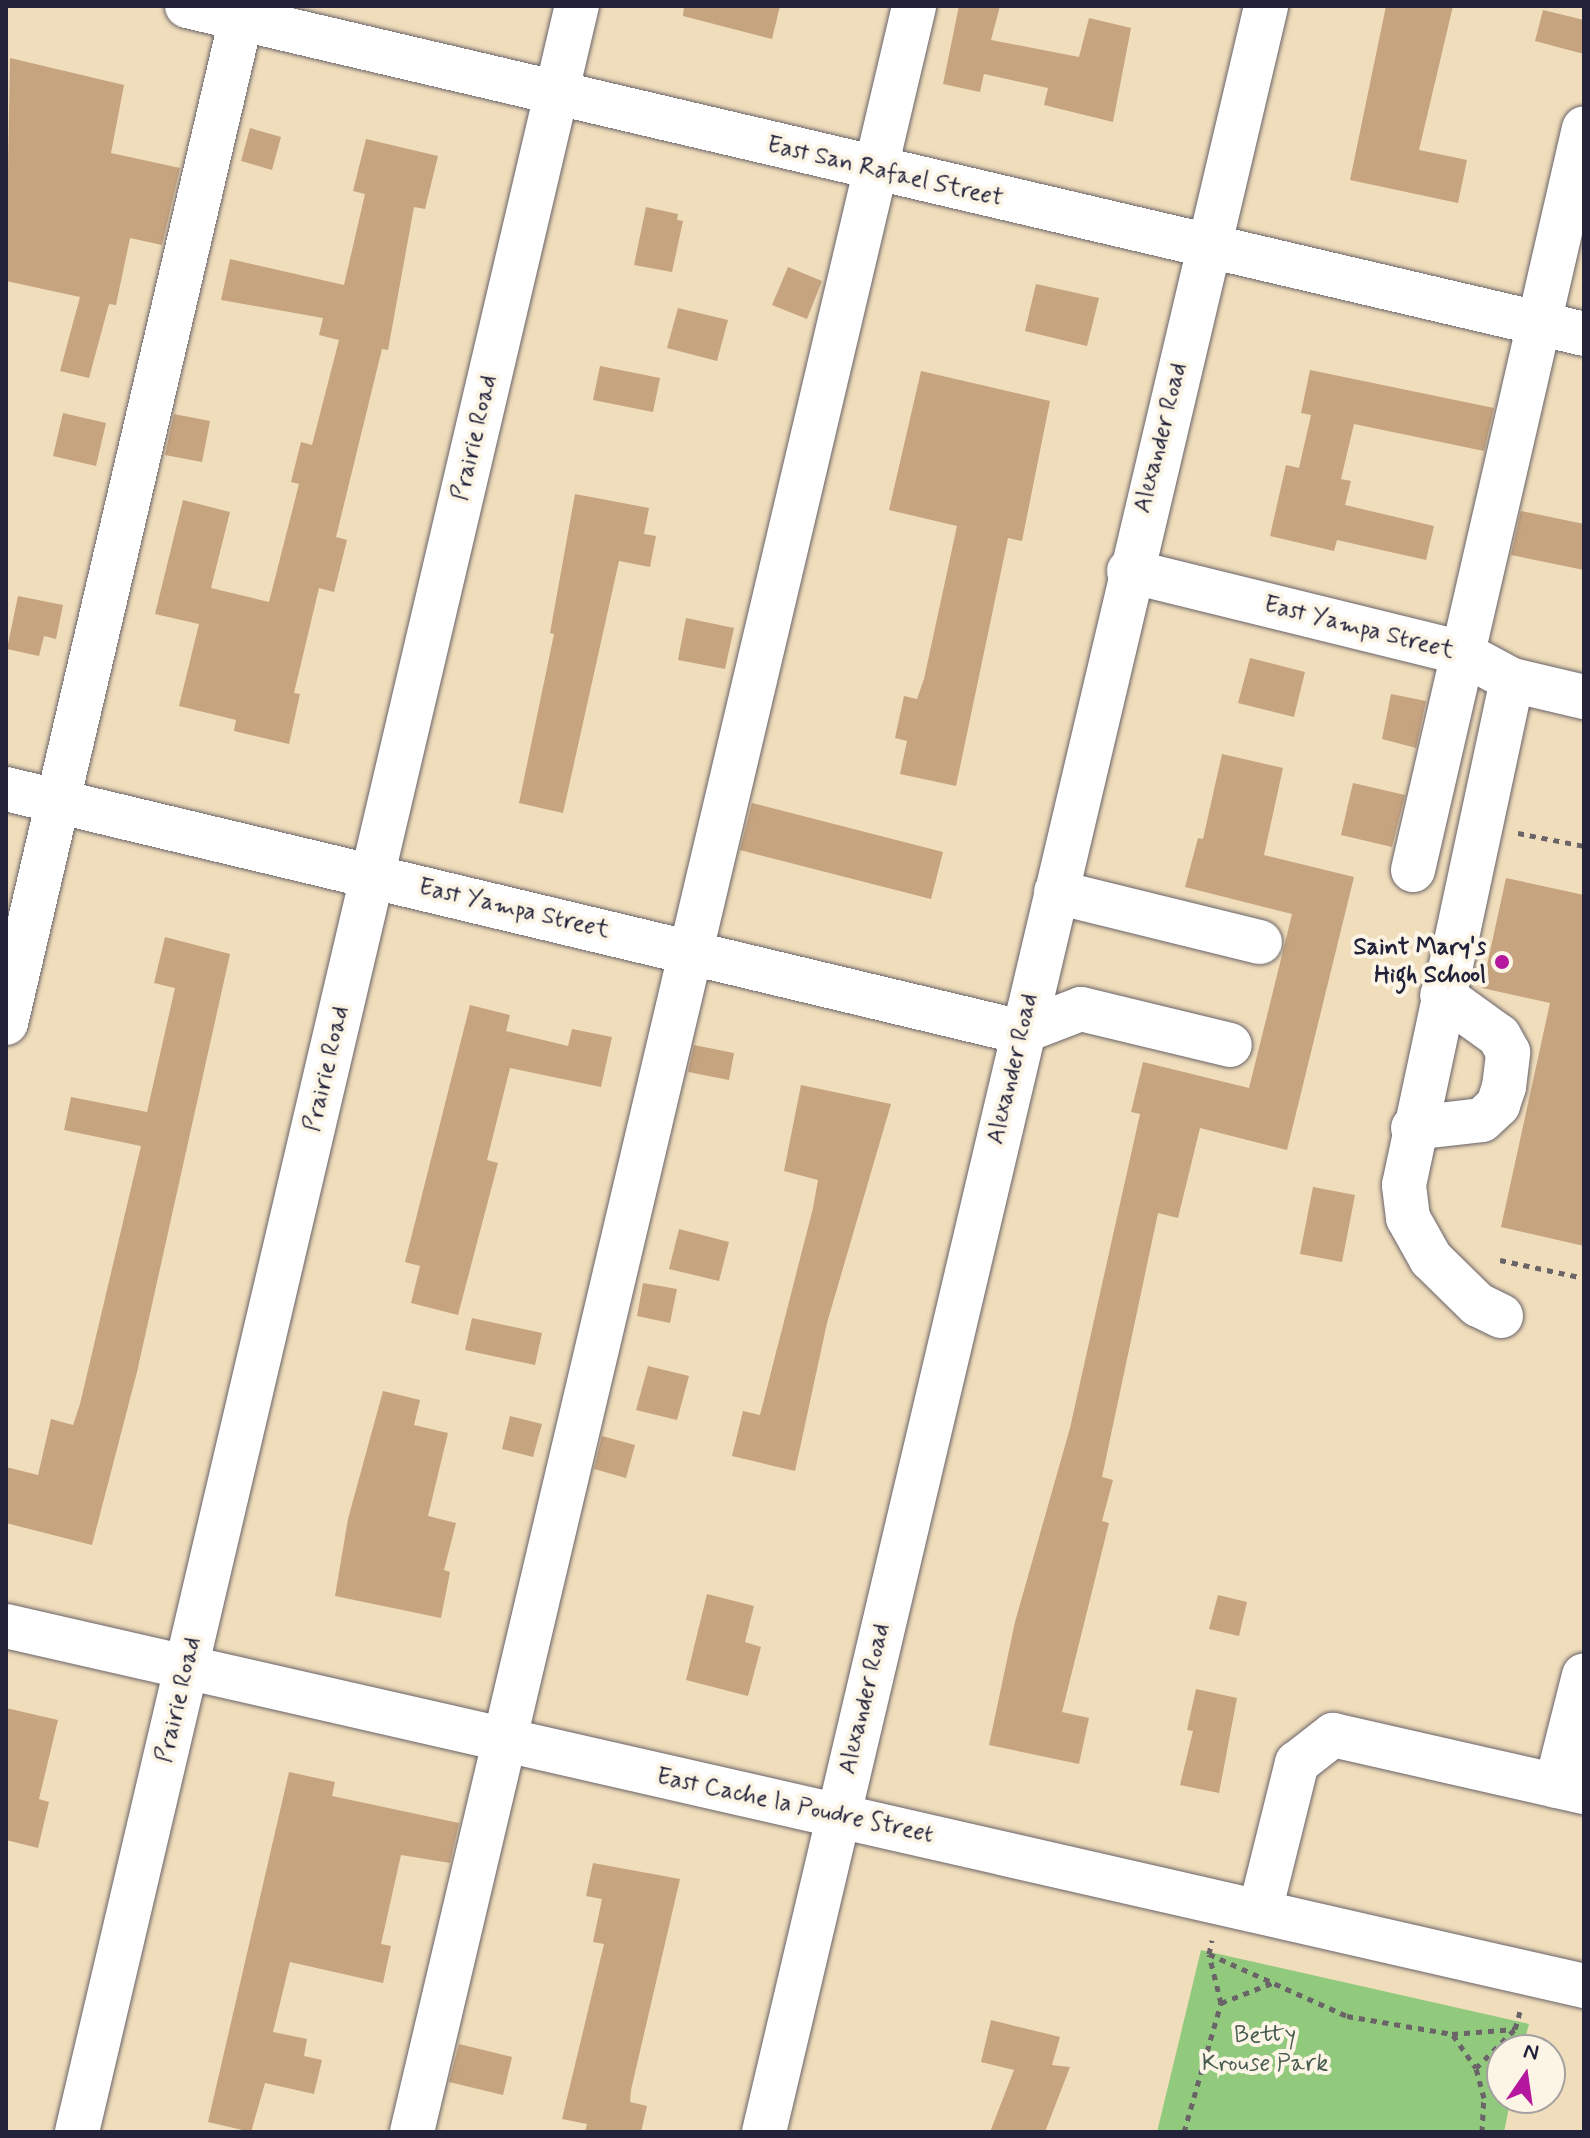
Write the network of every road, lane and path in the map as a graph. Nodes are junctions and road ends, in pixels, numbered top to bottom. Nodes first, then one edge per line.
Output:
1 (187, 6) edge
2 (577, 6) edge
3 (914, 6) edge
4 (1266, 6) edge
5 (242, 12) edge
6 (556, 93) junction
7 (1584, 128) edge
8 (876, 170) junction
9 (1207, 249) junction
10 (1538, 323) junction
11 (1584, 334) edge
12 (1129, 571) junction
13 (1462, 653) junction
14 (1512, 680) junction
15 (1584, 697) edge
16 (6, 789) edge
17 (58, 801) junction
18 (1509, 834) dead end
19 (1584, 846) edge
20 (1413, 870) dead end
21 (372, 876) junction
22 (1056, 892) junction
23 (1260, 942) dead end
24 (689, 951) junction
25 (1442, 995) junction
26 (6, 1023) edge
27 (1021, 1032) junction
28 (1230, 1045) dead end
29 (1413, 1128) junction
30 (1500, 1260) dead end
31 (1584, 1278) edge
32 (1501, 1316) dead end
33 (6, 1626) edge
34 (186, 1671) junction
35 (1584, 1675) edge
36 (502, 1741) junction
37 (1570, 1789) edge
38 (837, 1816) junction
39 (1260, 1911) junction
40 (1272, 1983) junction
41 (1584, 1986) edge
42 (1221, 2003) junction
43 (1452, 2034) junction
44 (1476, 2068) junction
45 (77, 2132) edge
46 (412, 2132) edge
47 (764, 2132) edge
48 (1184, 2132) edge
49 (1482, 2132) edge

1 - 5 street, East San Rafael Street
2 - 6 street, Prairie Road
3 - 8 street
4 - 9 street, Alexander Road
5 - 6 street, East San Rafael Street
5 - 17 street
6 - 8 street, East San Rafael Street
6 - 21 street, Prairie Road
7 - 10 street
8 - 9 street, East San Rafael Street
8 - 24 street
9 - 10 street, East San Rafael Street
9 - 12 street, Alexander Road
10 - 11 street, East San Rafael Street
10 - 13 street
12 - 13 street, East Yampa Street
12 - 22 street, Alexander Road
13 - 14 street, East Yampa Street
13 - 20 street
14 - 15 street, East Yampa Street
14 - 25 street
16 - 17 street, East Yampa Street
17 - 21 street, East Yampa Street
17 - 26 street
18 - 19 path
21 - 24 street, East Yampa Street
21 - 34 street, Prairie Road
22 - 23 street
22 - 27 street, Alexander Road
24 - 27 street, East Yampa Street
24 - 36 street
25 - 29 street
25 - 29 street
27 - 28 street
27 - 38 street, Alexander Road
29 - 32 street
30 - 31 path
33 - 34 street, East Cache la Poudre Street
34 - 36 street, East Cache la Poudre Street
34 - 45 street, Prairie Road
35 - 37 street
36 - 38 street, East Cache la Poudre Street
36 - 46 street
37 - 39 street
38 - 39 street, East Cache la Poudre Street
38 - 47 street, Alexander Road
39 - 41 street, East Cache la Poudre Street
40 - 42 path
40 - 42 path
40 - 43 path
42 - 48 path
43 - 44 path
43 - 44 path
44 - 49 path

